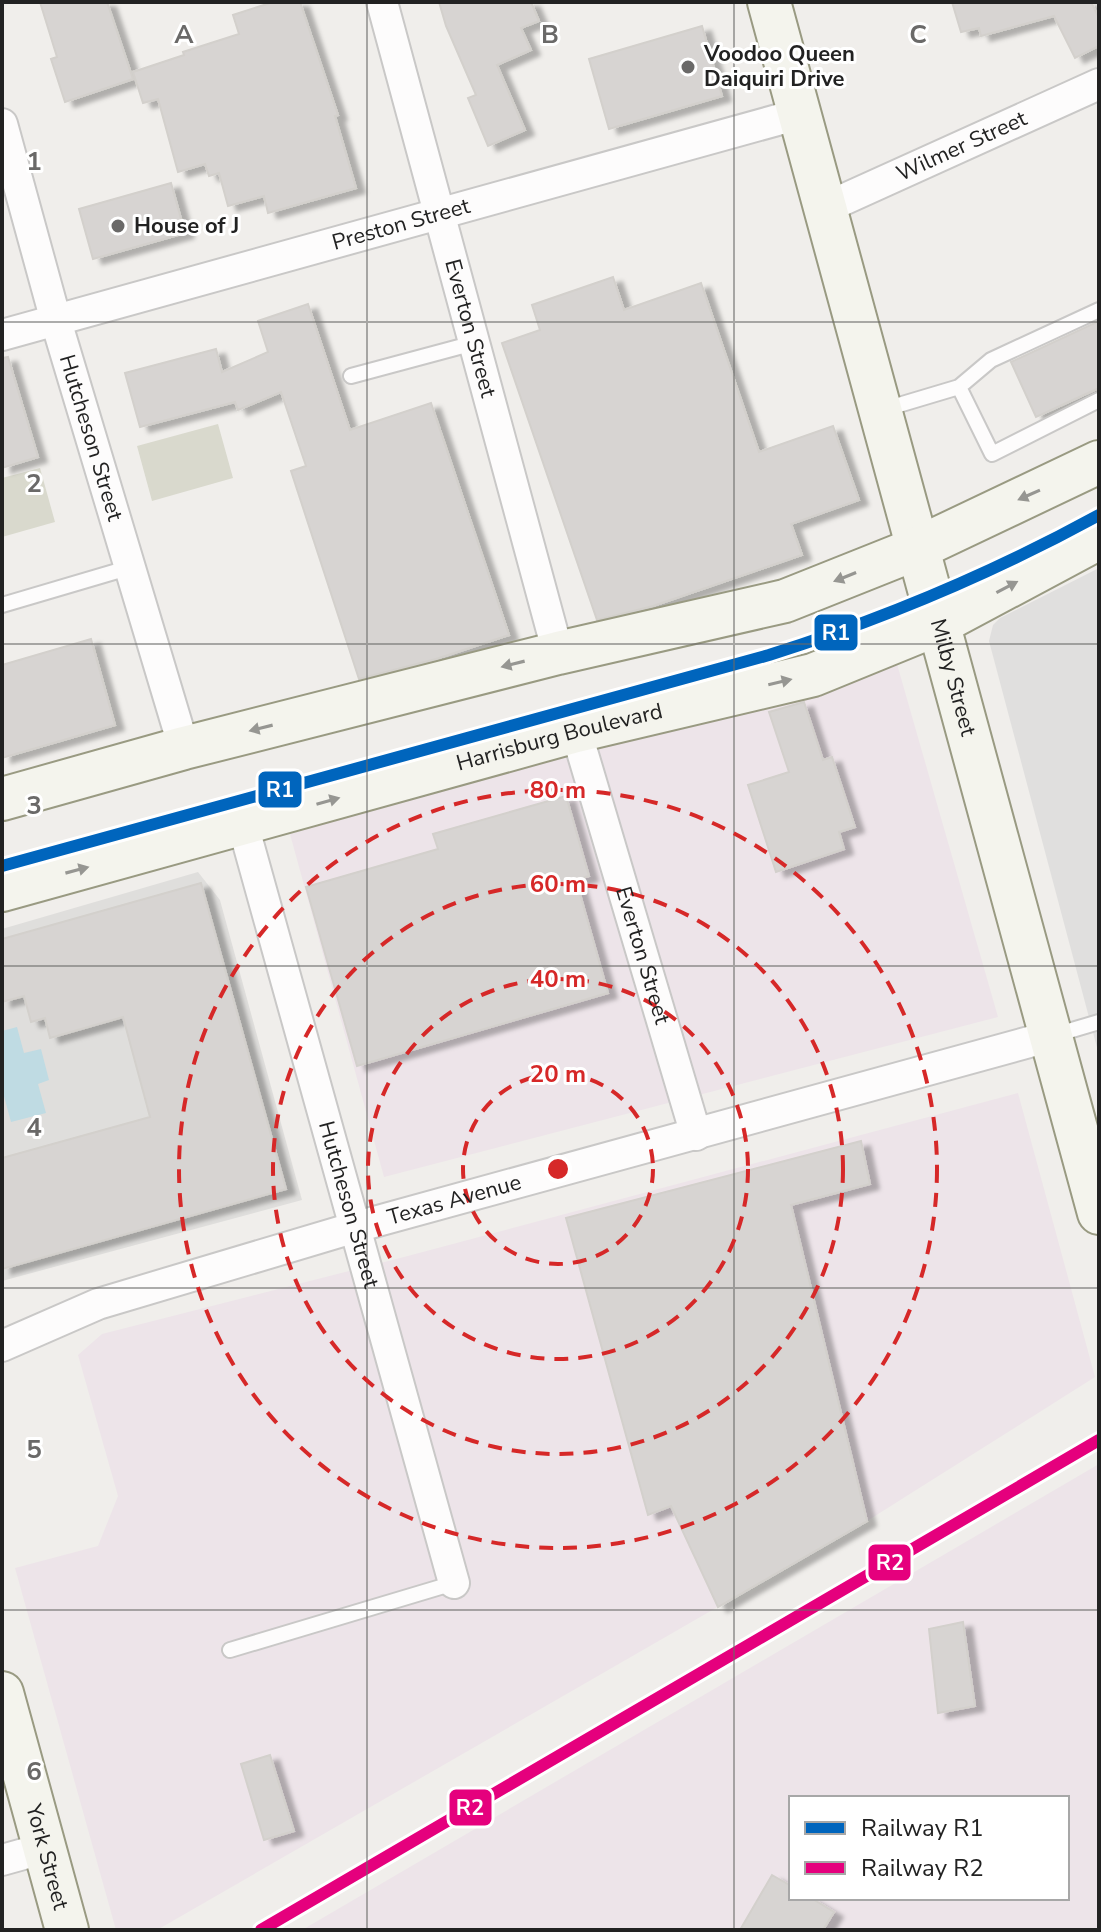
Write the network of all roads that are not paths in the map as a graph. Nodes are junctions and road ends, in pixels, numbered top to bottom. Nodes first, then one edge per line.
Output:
1 (382, 2) edge
2 (769, 2) edge
3 (1099, 84) edge
4 (799, 114) junction
5 (2, 124) edge
6 (825, 208) junction
7 (440, 214) junction
8 (1099, 310) edge
9 (56, 321) junction
10 (2, 335) edge
11 (474, 343) junction
12 (351, 376) dead end
13 (959, 387) junction
14 (1099, 400) edge
15 (880, 410) junction
16 (1099, 462) edge
17 (1099, 538) edge
18 (918, 548) junction
19 (131, 567) junction
20 (2, 605) edge
21 (938, 624) junction
22 (558, 653) junction
23 (576, 731) junction
24 (184, 748) junction
25 (2, 799) edge
26 (243, 825) junction
27 (2, 890) edge
28 (1099, 1022) edge
29 (1051, 1036) junction
30 (696, 1135) junction
31 (1099, 1213) edge
32 (356, 1227) junction
33 (2, 1346) edge
34 (454, 1583) joint
35 (230, 1650) dead end
36 (2, 1693) edge
37 (45, 1848) junction
38 (2, 1860) edge
39 (67, 1930) edge

1 - 7 street, Everton Street
2 - 4 main road, Milby Street
3 - 6 street, Wilmer Street
4 - 6 main road, Milby Street
4 - 7 street, Preston Street
5 - 9 street, Hutcheson Street
6 - 15 main road, Milby Street
7 - 9 street, Preston Street
7 - 11 street, Everton Street
8 - 13 lane
9 - 10 street, Preston Street
9 - 19 street, Hutcheson Street
11 - 12 lane
11 - 22 street, Everton Street
13 - 14 lane
13 - 15 lane
15 - 18 main road, Milby Street
16 -> 18 main road
21 -> 17 main road, Harrisburg Boulevard
18 - 21 main road, Milby Street
18 -> 22 main road
19 - 20 lane
19 - 24 street, Hutcheson Street
23 -> 21 main road, Harrisburg Boulevard
21 - 29 main road, Milby Street
22 -> 24 main road
26 -> 23 main road, Harrisburg Boulevard
23 - 30 street, Everton Street
24 - 25 main road
27 -> 26 main road, Harrisburg Boulevard
26 - 32 street, Hutcheson Street
28 - 29 lane
29 - 30 street, Texas Avenue
29 - 31 main road, Milby Street
30 - 32 street, Texas Avenue
32 - 33 street, Texas Avenue
32 - 34 street, Hutcheson Street
34 - 35 lane
36 - 37 main road, York Street
37 - 38 street
37 - 39 main road, York Street

